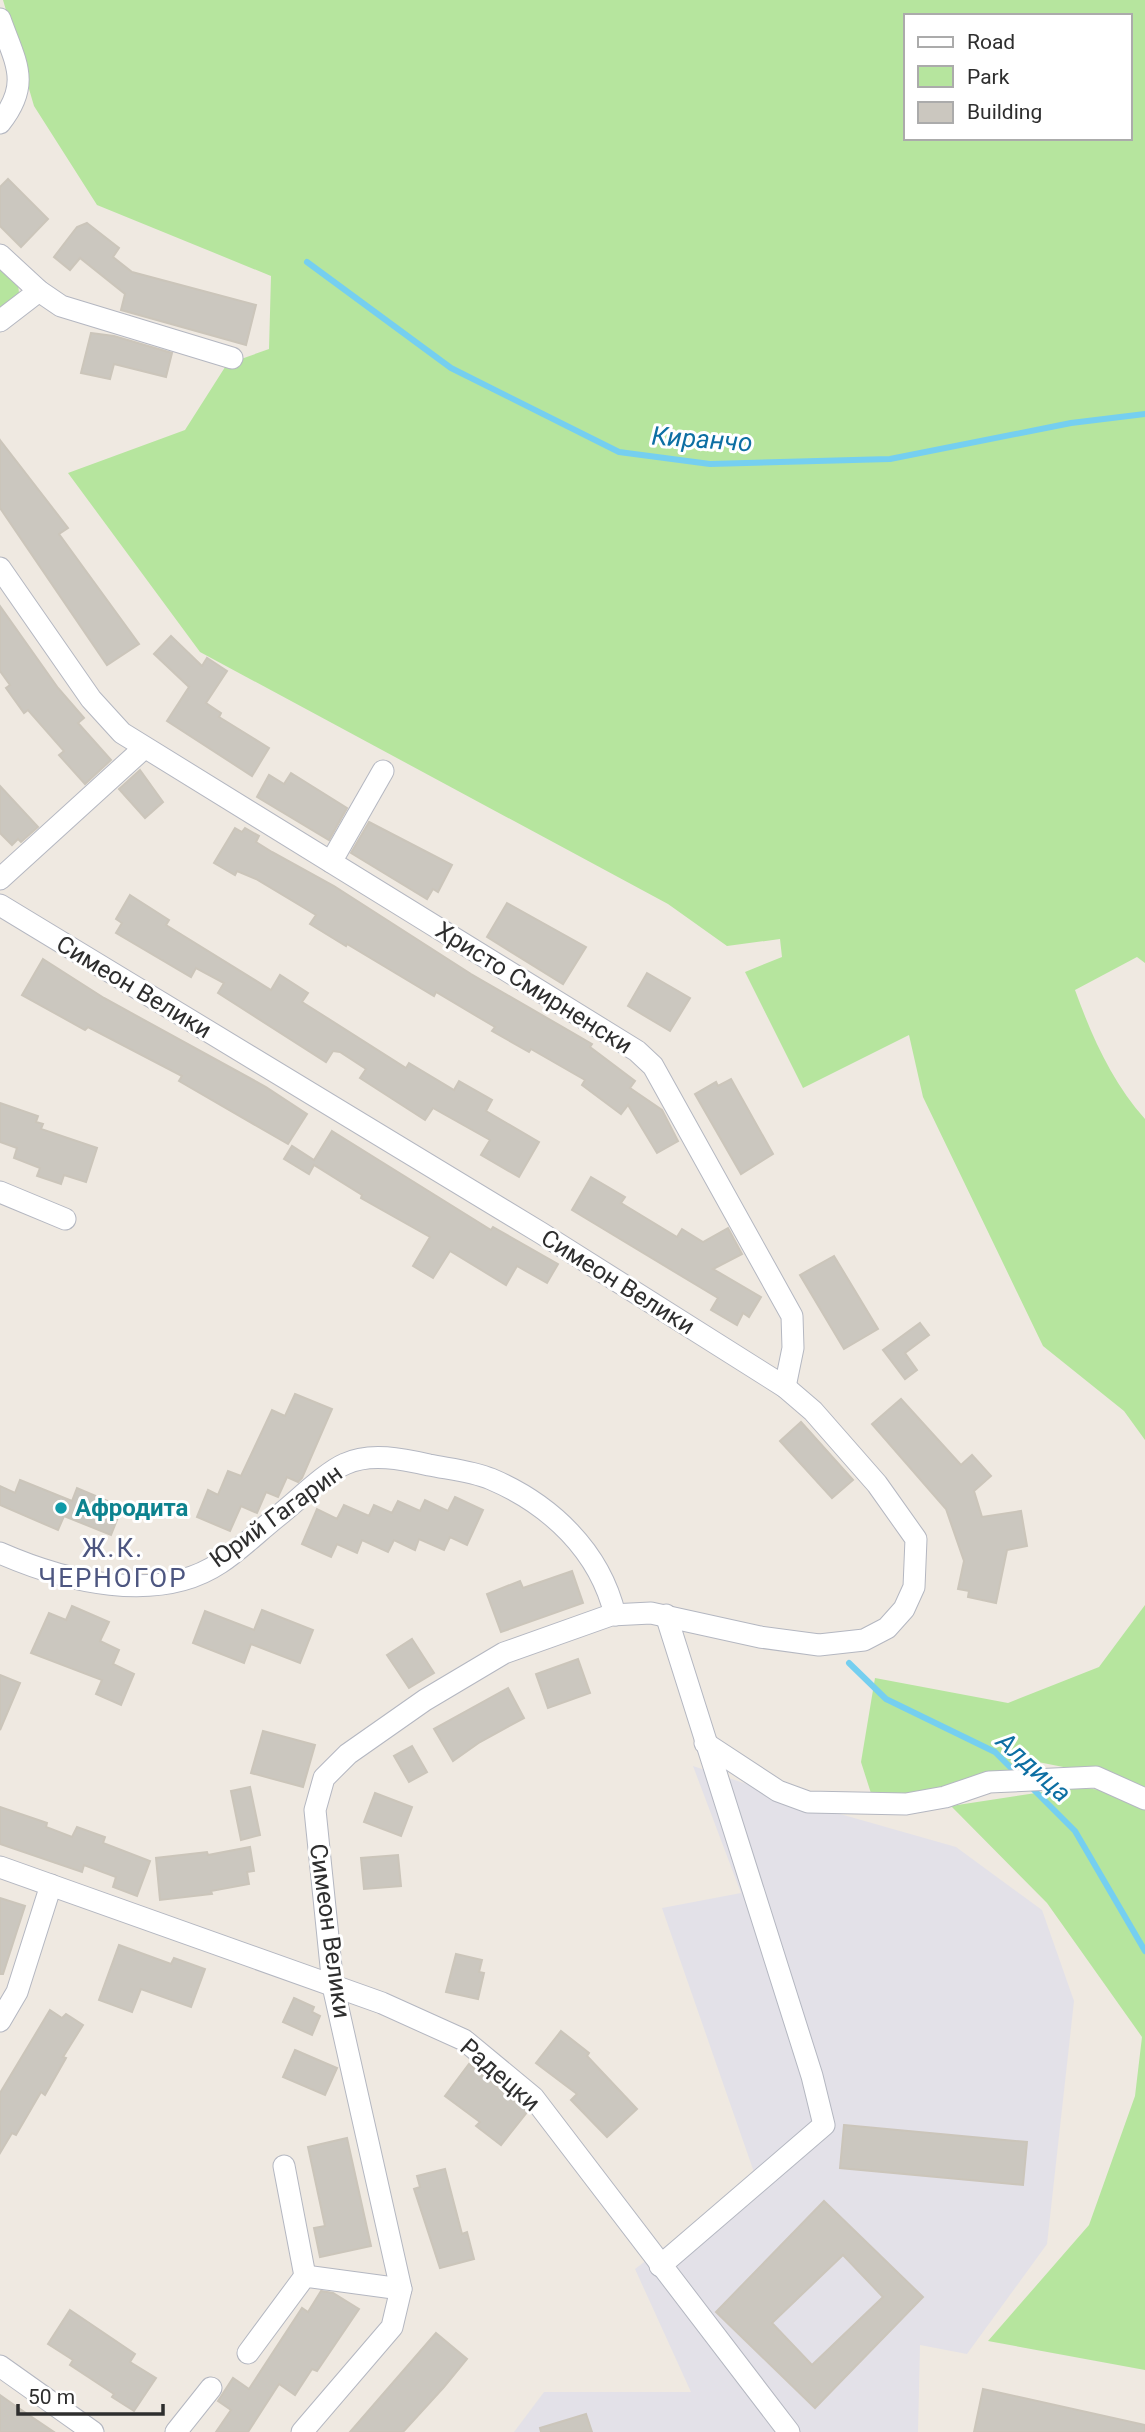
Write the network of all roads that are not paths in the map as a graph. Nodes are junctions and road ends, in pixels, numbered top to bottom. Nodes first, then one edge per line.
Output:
1 (0, 19) edge
2 (0, 122) edge
3 (0, 254) edge
4 (39, 291) junction
5 (0, 321) edge
6 (232, 358) dead end
7 (0, 568) edge
8 (144, 748) junction
9 (383, 771) dead end
10 (331, 862) junction
11 (0, 879) edge
12 (0, 905) edge
13 (0, 1192) edge
14 (65, 1219) dead end
15 (785, 1387) junction
16 (0, 1553) edge
17 (615, 1615) junction
18 (666, 1615) junction
19 (705, 1743) junction
20 (1145, 1799) edge
21 (0, 1867) edge
22 (51, 1885) junction
23 (333, 1986) junction
24 (0, 2021) edge
25 (284, 2166) dead end
26 (660, 2266) junction
27 (305, 2276) junction
28 (401, 2290) junction
29 (248, 2353) dead end
30 (0, 2366) edge
31 (211, 2388) dead end
32 (93, 2432) edge
33 (176, 2432) edge
34 (302, 2432) edge
35 (789, 2432) edge

1 - 2 street
3 - 4 street
4 - 5 street
4 - 6 street
7 - 8 street, Христо Смирненски
8 - 10 street, Христо Смирненски
8 - 11 street
9 - 10 street
10 - 15 street, Христо Смирненски
12 - 15 street, Симеон Велики
13 - 14 street
15 - 18 street, Симеон Велики
16 - 17 street, Юрий Гагарин
17 - 18 street, Симеон Велики
17 - 23 street, Симеон Велики
18 - 19 street
19 - 20 street
19 - 26 street
21 - 22 street, Радецки
22 - 23 street, Радецки
22 - 24 street
23 - 26 street, Радецки
23 - 28 street, Симеон Велики
25 - 27 street
26 - 35 street, Радецки
27 - 28 street
27 - 29 street
28 - 34 street, Симеон Велики
30 - 32 street
31 - 33 street

